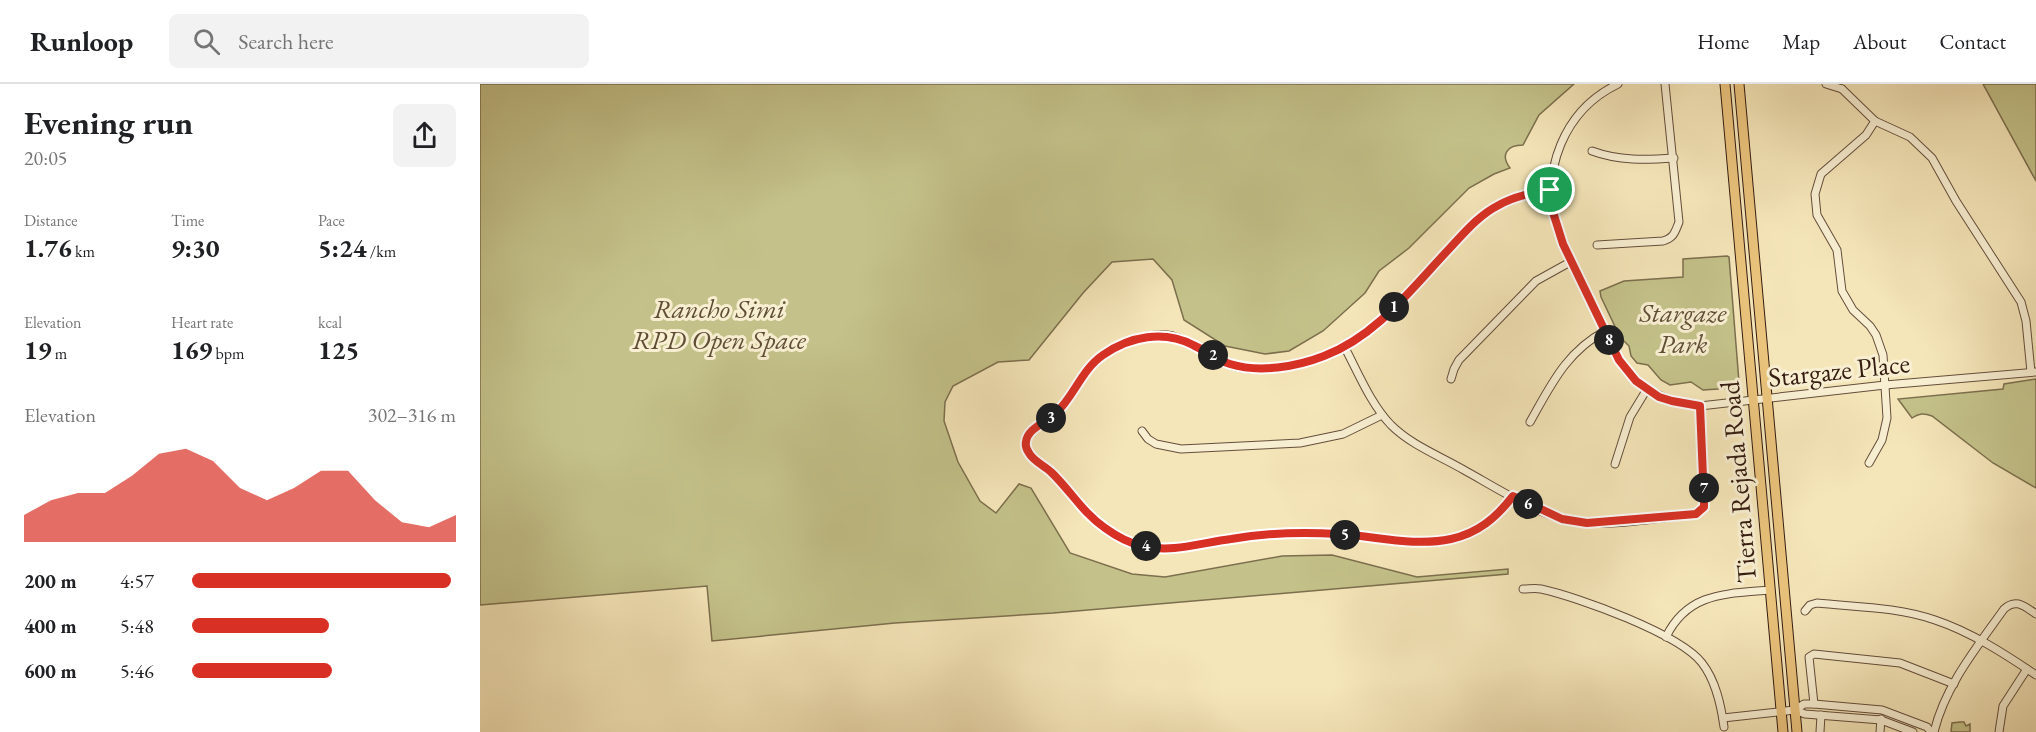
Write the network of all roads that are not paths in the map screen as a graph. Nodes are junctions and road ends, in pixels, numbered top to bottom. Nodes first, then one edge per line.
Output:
1 (1618, 84) edge
2 (1665, 84) edge
3 (1725, 84) edge
4 (1739, 84) edge
5 (1826, 84) edge
6 (1844, 87) edge
7 (1875, 121) junction
8 (1592, 151) dead end
9 (1674, 158) junction
10 (1550, 190) junction
11 (1597, 245) dead end
12 (1572, 261) junction
13 (1605, 331) junction
14 (1344, 346) junction
15 (2033, 372) edge
16 (1451, 379) dead end
17 (1885, 386) junction
18 (1647, 389) junction
19 (1767, 399) junction
20 (1753, 400) junction
21 (1700, 406) junction
22 (1383, 415) junction
23 (1530, 422) dead end
24 (1142, 431) dead end
25 (1869, 463) dead end
26 (1615, 464) dead end
27 (1513, 496) junction
28 (1523, 589) dead end
29 (1770, 590) junction
30 (1805, 611) dead end
31 (2036, 614) edge
32 (1666, 637) junction
33 (1982, 642) junction
34 (2027, 669) junction
35 (2036, 675) edge
36 (1954, 684) junction
37 (1814, 704) junction
38 (1795, 710) junction
39 (1882, 710) junction
40 (1781, 712) junction
41 (1821, 715) junction
42 (1723, 718) junction
43 (1881, 720) junction
44 (1724, 727) dead end
45 (1783, 732) edge
46 (1797, 732) edge
47 (1820, 732) edge
48 (1880, 732) edge
49 (1913, 732) edge
50 (1932, 732) edge
51 (1999, 732) edge

1 - 10 street, Stargaze Place
2 - 9 street
3 - 20 main road, Tierra Rejada Road
4 - 19 main road, Tierra Rejada Road
5 - 6 street
6 - 7 street
7 - 15 street
7 - 17 street
8 - 9 street
9 - 11 street
10 - 12 street, Stargaze Place
10 - 14 street
12 - 13 street, Stargaze Place
12 - 16 street
13 - 18 street, Stargaze Place
13 - 23 street
14 - 22 street
14 - 27 street
15 - 17 street, Stargaze Place
17 - 19 street, Stargaze Place
17 - 25 street
18 - 21 street, Stargaze Place
18 - 26 street
19 - 20 street, Stargaze Place
19 - 38 main road, Tierra Rejada Road
20 - 21 street, Stargaze Place
20 - 29 main road, Tierra Rejada Road
21 - 27 street
22 - 24 street
22 - 27 street
28 - 32 street
29 - 32 street
29 - 40 main road, Tierra Rejada Road
30 - 33 street
31 - 33 street
32 - 42 street
33 - 34 street
33 - 36 street
34 - 35 street
34 - 51 street
36 - 37 street
36 - 50 street
37 - 38 street
37 - 39 street
38 - 40 street
38 - 41 street
38 - 46 main road, Tierra Rejada Road
39 - 43 street
39 - 50 street
40 - 42 street
40 - 45 main road, Tierra Rejada Road
41 - 43 street
41 - 47 street
42 - 44 street
43 - 48 street
43 - 49 street

